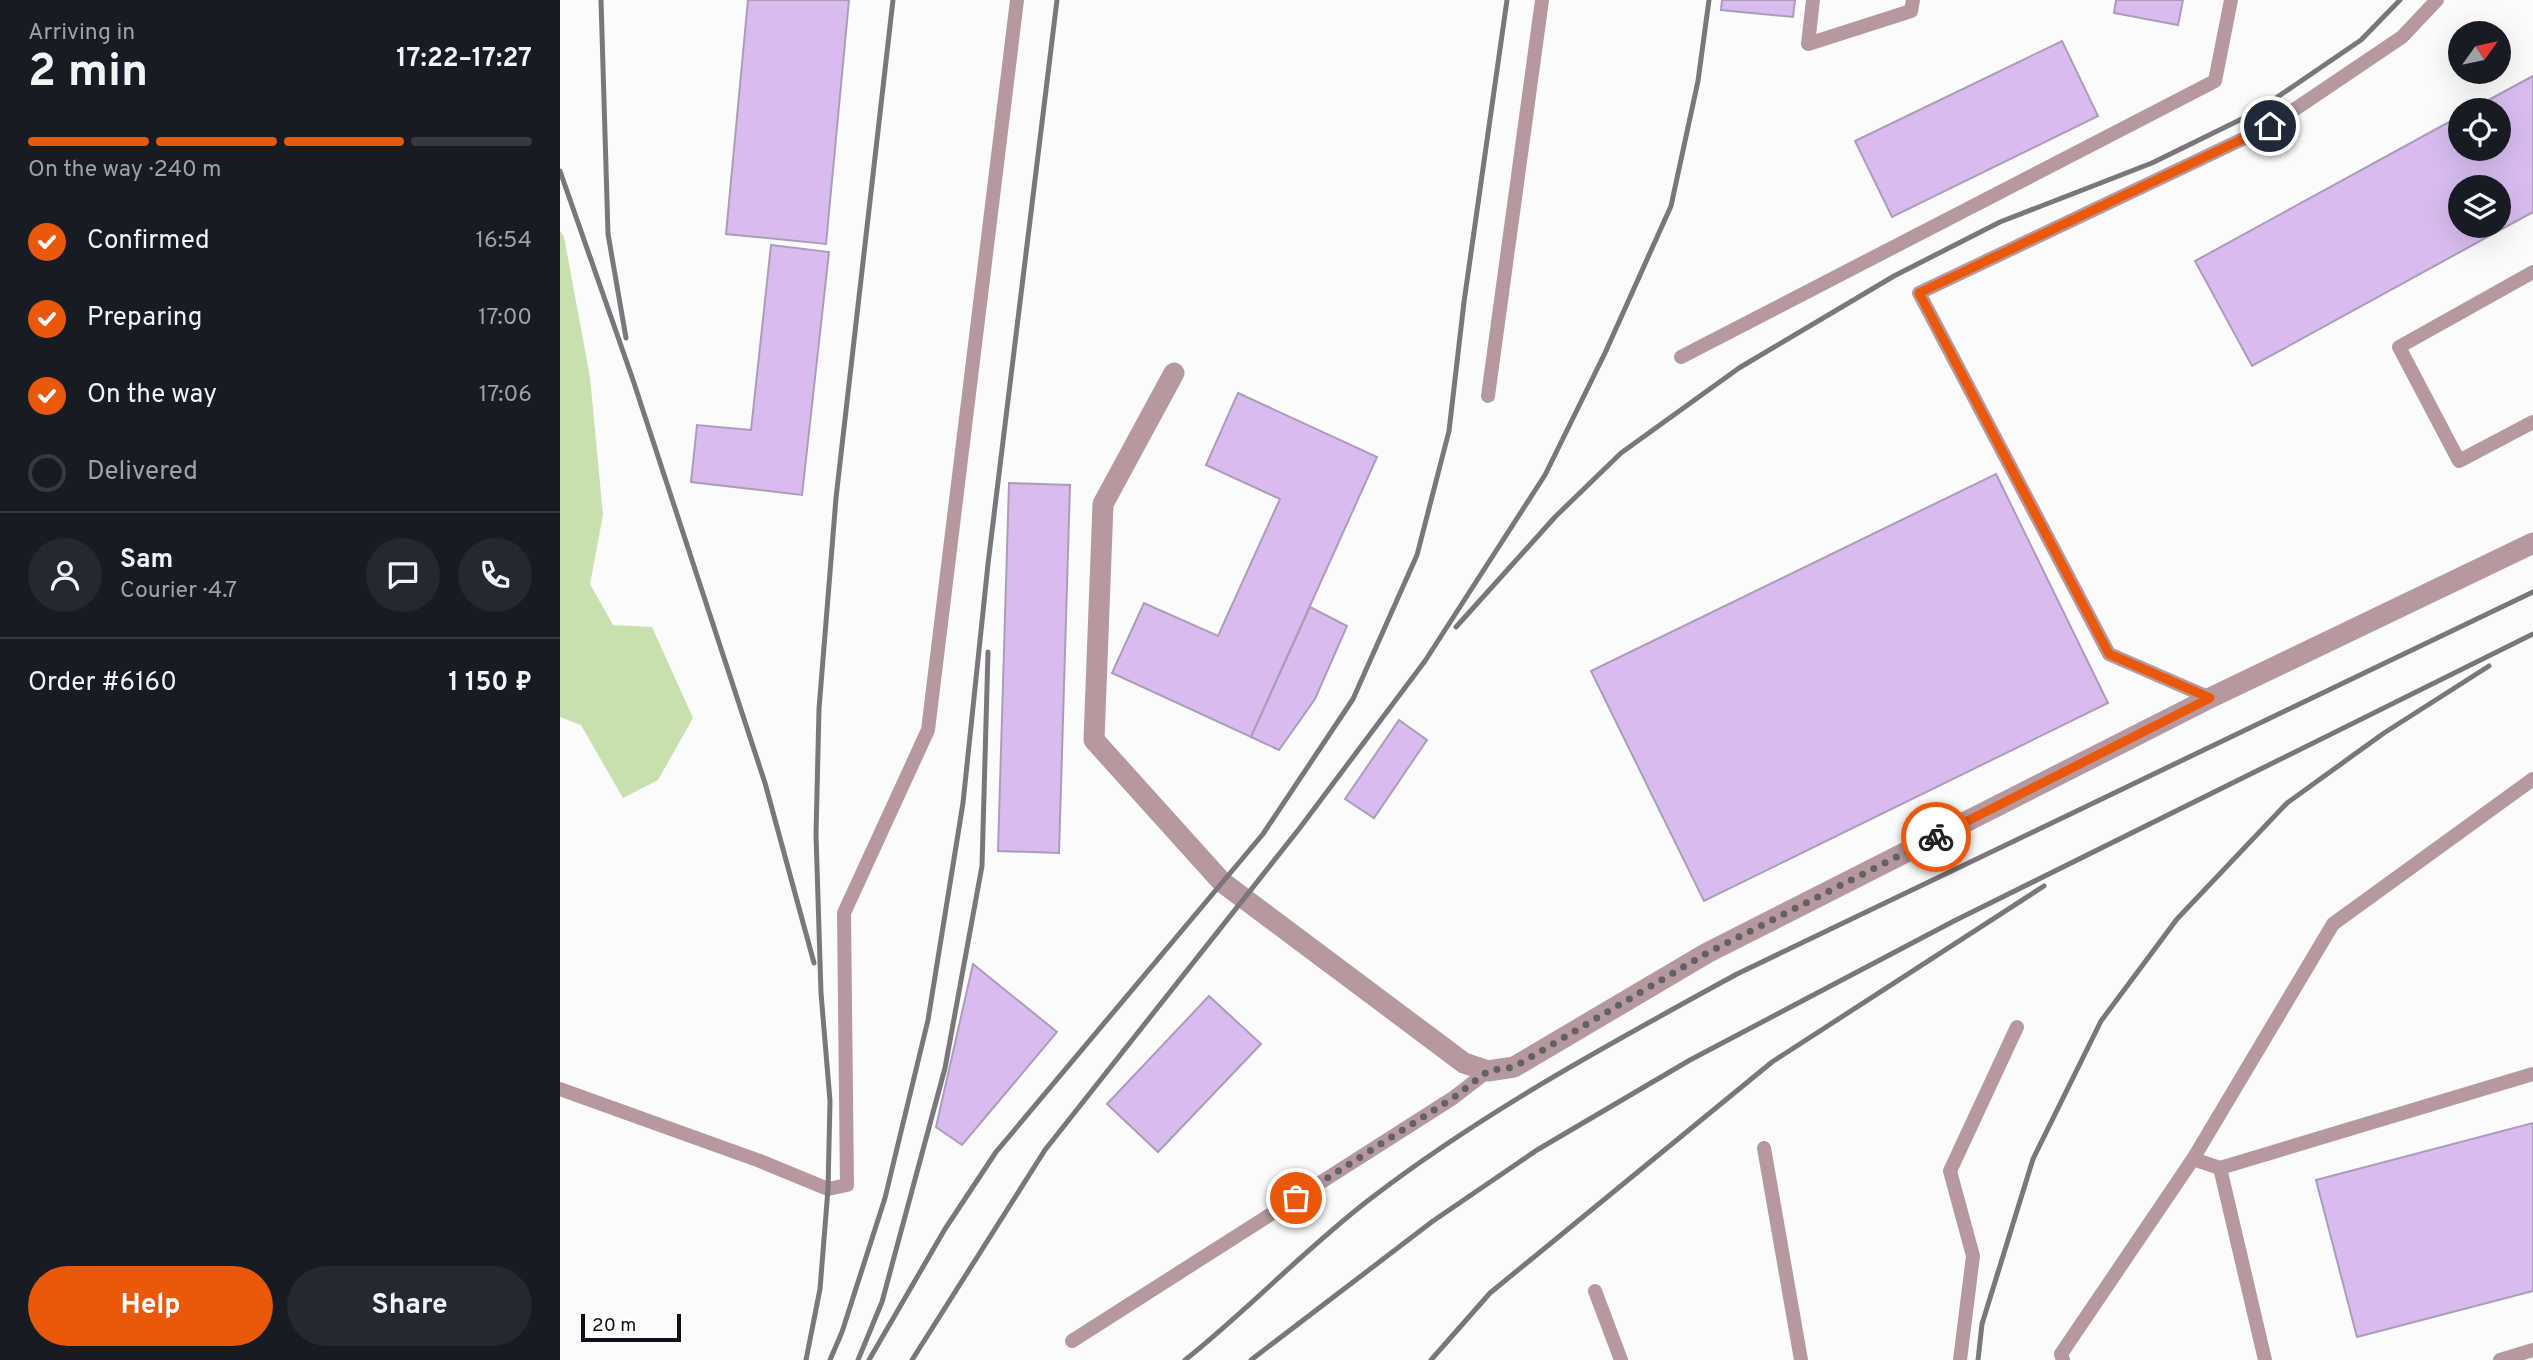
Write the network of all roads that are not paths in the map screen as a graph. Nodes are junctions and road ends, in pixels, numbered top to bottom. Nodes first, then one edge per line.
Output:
1 (1017, 0) edge
2 (1542, 0) edge
3 (1814, 0) edge
4 (1913, 0) edge
5 (2231, 0) edge
6 (2437, 0) edge
7 (2533, 272) edge
8 (1681, 358) dead end
9 (1174, 373) dead end
10 (1488, 396) dead end
11 (2533, 422) edge
12 (2533, 542) edge
13 (2210, 698) junction
14 (2533, 779) edge
15 (2017, 1027) dead end
16 (1488, 1071) junction
17 (2533, 1074) edge
18 (560, 1089) edge
19 (1764, 1148) dead end
20 (2193, 1159) junction
21 (2220, 1168) junction
22 (1595, 1291) dead end
23 (1072, 1341) dead end
24 (2533, 1350) edge
25 (1620, 1360) edge
26 (1801, 1360) edge
27 (1960, 1360) edge
28 (2063, 1360) edge
29 (2264, 1360) edge
30 (2500, 1360) edge

1 - 18 lane
2 - 10 lane
3 - 4 lane
5 - 8 lane
6 - 13 lane
7 - 11 lane
9 - 16 street
12 - 13 street
13 - 16 street
14 - 20 lane
15 - 27 lane
16 - 23 lane
17 - 21 lane
19 - 26 lane
20 - 21 lane
20 - 28 lane
21 - 29 lane
22 - 25 lane
24 - 30 lane

